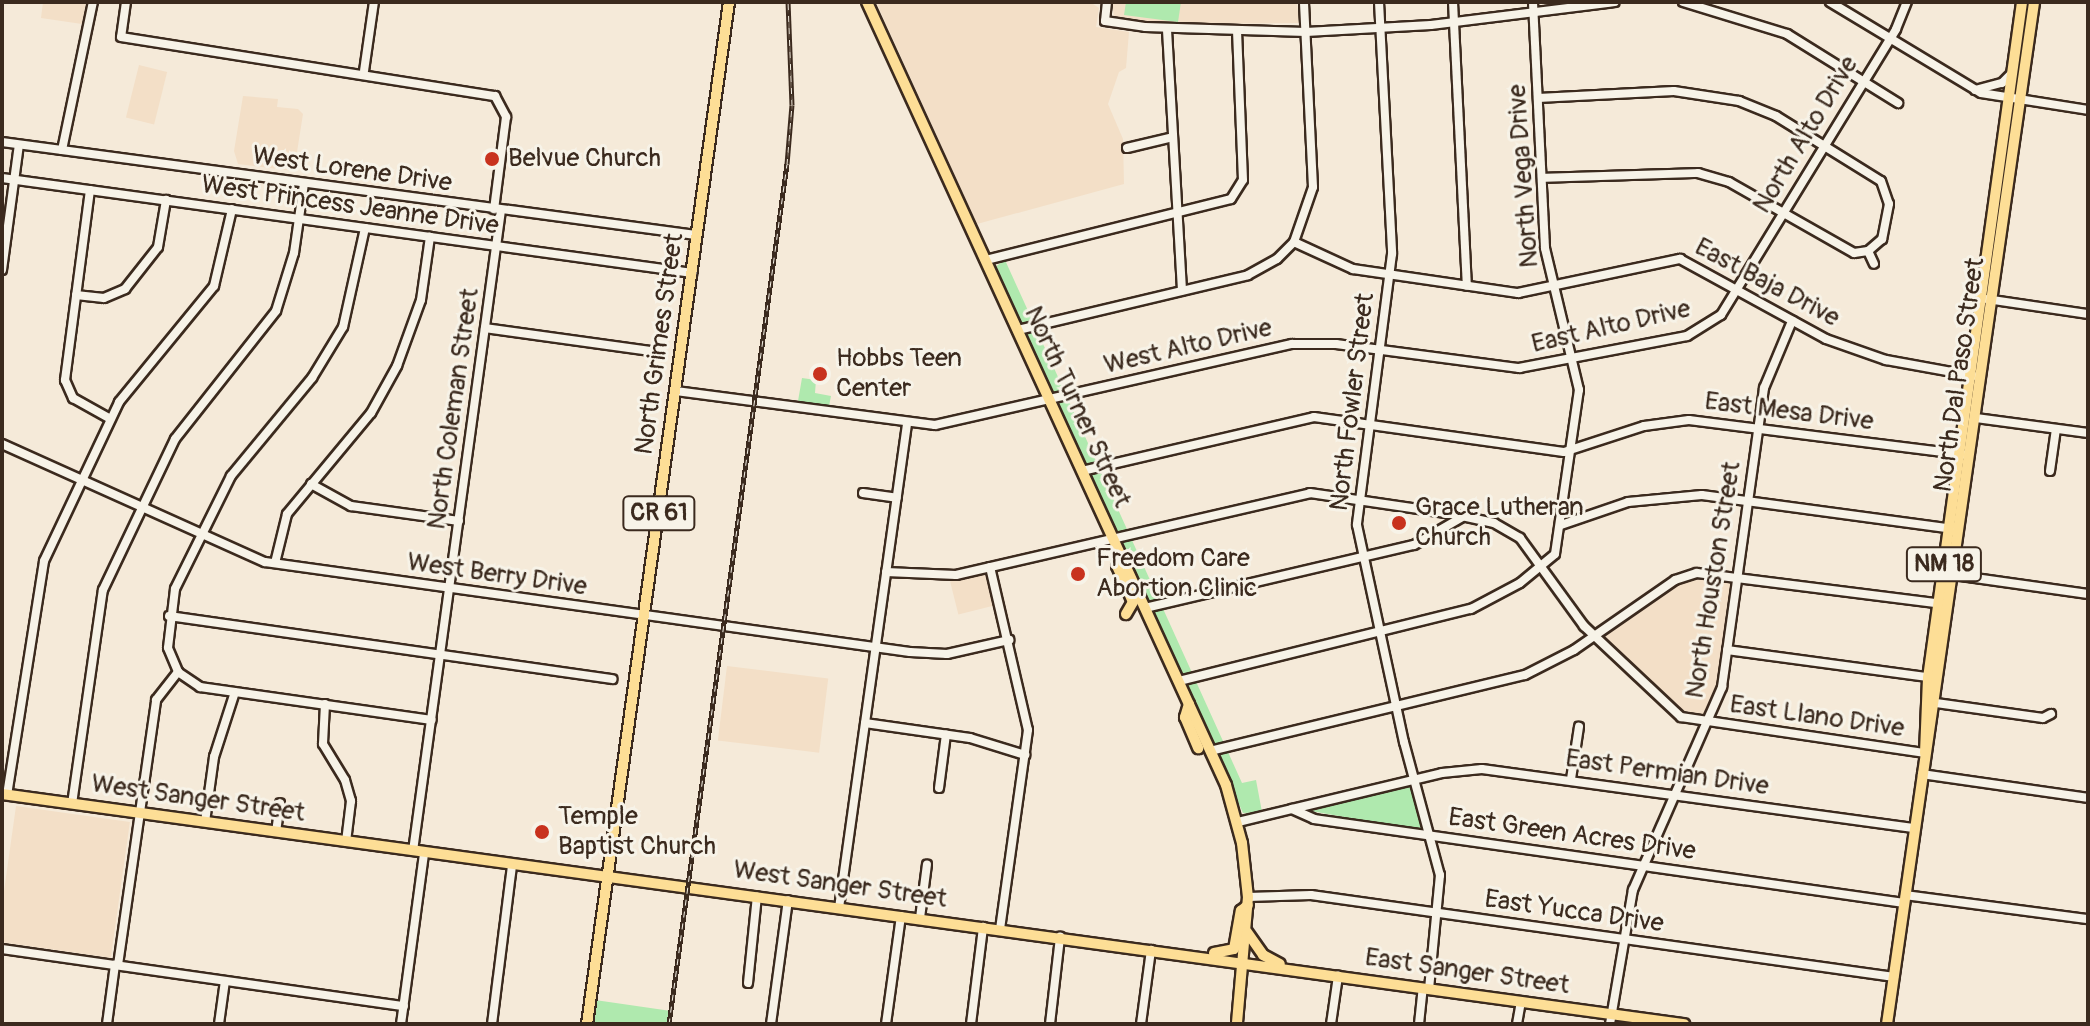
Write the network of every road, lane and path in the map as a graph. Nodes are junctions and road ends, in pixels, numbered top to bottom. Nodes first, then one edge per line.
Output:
1 (93, 2) edge
2 (126, 2) edge
3 (374, 2) edge
4 (729, 2) edge
5 (867, 2) edge
6 (1107, 2) edge
7 (1304, 2) edge
8 (1379, 2) edge
9 (1453, 2) edge
10 (1615, 2) edge
11 (1683, 2) edge
12 (1830, 2) edge
13 (1907, 2) edge
14 (2022, 2) edge
15 (2034, 2) edge
16 (1533, 6) edge
17 (1455, 21) junction
18 (1381, 28) junction
19 (1167, 30) junction
20 (1237, 31) junction
21 (1306, 32) junction
22 (1890, 38) junction
23 (364, 71) junction
24 (2013, 72) junction
25 (1862, 82) junction
26 (1974, 90) junction
27 (1538, 98) junction
28 (2015, 99) junction
29 (1898, 103) dead end
30 (2088, 110) edge
31 (1173, 137) junction
32 (2, 142) edge
33 (1824, 144) junction
34 (19, 145) junction
35 (1127, 148) dead end
36 (62, 150) junction
37 (2, 178) edge
38 (1542, 178) junction
39 (14, 179) junction
40 (304, 184) junction
41 (90, 190) junction
42 (166, 200) junction
43 (232, 209) junction
44 (497, 209) junction
45 (1782, 213) junction
46 (1177, 214) junction
47 (299, 219) junction
48 (365, 228) junction
49 (696, 235) junction
50 (430, 237) junction
51 (1294, 242) junction
52 (496, 246) junction
53 (1868, 251) junction
54 (986, 260) junction
55 (1874, 264) dead end
56 (2, 270) edge
57 (692, 273) junction
58 (1390, 275) junction
59 (1467, 286) junction
60 (1553, 287) junction
61 (1738, 288) junction
62 (1182, 291) junction
63 (76, 295) junction
64 (1987, 299) junction
65 (2088, 314) edge
66 (1792, 321) junction
67 (485, 328) junction
68 (1018, 330) junction
69 (1380, 350) junction
70 (657, 352) dead end
71 (1573, 359) junction
72 (1976, 376) junction
73 (676, 391) junction
74 (1050, 399) junction
75 (109, 418) junction
76 (1976, 418) junction
77 (907, 423) junction
78 (1369, 425) junction
79 (1759, 425) junction
80 (2056, 429) junction
81 (2088, 433) edge
82 (2, 444) edge
83 (1572, 452) junction
84 (1965, 455) junction
85 (1082, 471) junction
86 (2050, 471) dead end
87 (80, 479) junction
88 (311, 484) junction
89 (863, 493) dead end
90 (897, 498) junction
91 (1359, 499) junction
92 (1748, 500) junction
93 (140, 508) junction
94 (1464, 516) junction
95 (459, 521) junction
96 (1561, 525) junction
97 (1949, 528) junction
98 (1961, 530) junction
99 (200, 536) junction
100 (1112, 538) junction
101 (1118, 553) junction
102 (1363, 557) junction
103 (275, 563) junction
104 (990, 567) junction
105 (1541, 568) junction
106 (886, 572) junction
107 (1738, 574) junction
108 (1948, 574) junction
109 (449, 587) junction
110 (2088, 594) edge
111 (1938, 604) junction
112 (1950, 605) junction
113 (1145, 608) junction
114 (1126, 614) dead end
115 (644, 615) junction
116 (169, 616) junction
117 (1379, 632) junction
118 (1595, 636) junction
119 (1009, 640) junction
120 (875, 646) junction
121 (1727, 650) junction
122 (441, 653) junction
123 (178, 672) junction
124 (1928, 678) junction
125 (613, 679) dead end
126 (1940, 679) junction
127 (1179, 681) junction
128 (235, 692) junction
129 (1930, 702) junction
130 (325, 704) junction
131 (1189, 704) junction
132 (1397, 706) junction
133 (2051, 714) dead end
134 (432, 720) junction
135 (865, 723) junction
136 (1709, 723) junction
137 (1579, 727) dead end
138 (946, 734) junction
139 (1198, 748) dead end
140 (1210, 751) junction
141 (1925, 753) junction
142 (1025, 755) junction
143 (1922, 774) junction
144 (1414, 779) junction
145 (1571, 779) junction
146 (939, 788) dead end
147 (4, 794) edge
148 (1675, 794) junction
149 (2088, 798) edge
150 (280, 803) dead end
151 (72, 804) junction
152 (1292, 809) junction
153 (139, 813) junction
154 (205, 822) junction
155 (1238, 822) junction
156 (1915, 828) junction
157 (276, 832) junction
158 (1430, 836) junction
159 (346, 842) junction
160 (418, 852) junction
161 (927, 864) dead end
162 (512, 865) junction
163 (1644, 865) junction
164 (608, 877) junction
165 (757, 896) junction
166 (1904, 899) junction
167 (788, 900) junction
168 (1248, 901) junction
169 (839, 908) junction
170 (1439, 913) junction
171 (901, 916) junction
172 (920, 918) junction
173 (2088, 919) edge
174 (983, 927) junction
175 (1000, 929) junction
176 (1247, 932) junction
177 (1060, 937) junction
178 (1622, 939) junction
179 (2, 949) edge
180 (1151, 950) junction
181 (1196, 957) junction
182 (1245, 963) junction
183 (116, 965) junction
184 (1333, 975) junction
185 (1894, 977) junction
186 (225, 981) junction
187 (748, 983) dead end
188 (1426, 989) junction
189 (1521, 1002) junction
190 (404, 1006) junction
191 (1611, 1019) edge
192 (107, 1024) edge
193 (219, 1024) edge
194 (401, 1024) edge
195 (492, 1024) edge
196 (587, 1024) edge
197 (771, 1024) edge
198 (886, 1024) edge
199 (971, 1024) edge
200 (1050, 1024) edge
201 (1141, 1024) edge
202 (1237, 1024) edge
203 (1331, 1024) edge
204 (1419, 1024) edge
205 (1517, 1024) edge
206 (1684, 1024) edge
207 (1887, 1024) edge

1 - 36 street
2 - 23 street
3 - 23 street
4 - 49 main road, North Grimes Street / CR 61
5 - 54 main road, North Turner Street
6 - 19 street
7 - 21 street
8 - 18 street, North Fowler Street
9 - 17 street
10 - 16 street
11 - 25 street
12 - 22 street
13 - 22 street, North Alto Drive
14 - 24 main road, North Dal Paso Street / NM 18
15 - 28 main road, North Dal Paso Street / NM 18
16 - 17 street
16 - 27 street, North Vega Drive
17 - 18 street
17 - 59 street
18 - 21 street
18 - 58 street, North Fowler Street
19 - 20 street
19 - 31 street
20 - 21 street
20 - 46 street
21 - 51 street
22 - 25 street, North Alto Drive
22 - 26 street
23 - 44 street, North Coleman Street
24 - 26 street
24 - 28 main road, North Dal Paso Street / NM 18
25 - 29 street
25 - 33 street, North Alto Drive
26 - 28 street
27 - 33 street
27 - 38 street, North Vega Drive
28 - 30 street
28 - 64 main road, North Dal Paso Street / NM 18
31 - 35 street
31 - 46 street
32 - 34 street, West Lorene Drive
33 - 45 street, North Alto Drive
33 - 53 street
34 - 36 street, West Lorene Drive
34 - 39 street
36 - 40 street, West Lorene Drive
37 - 39 street, West Princess Jeanne Drive
38 - 45 street
38 - 60 street, North Vega Drive
39 - 41 street, West Princess Jeanne Drive
39 - 56 street
40 - 44 street, West Lorene Drive
40 - 47 street
41 - 42 street, West Princess Jeanne Drive
41 - 63 street
42 - 43 street, West Princess Jeanne Drive
42 - 63 street
43 - 47 street, West Princess Jeanne Drive
43 - 75 street
44 - 49 street, West Lorene Drive
44 - 52 street, North Coleman Street
45 - 53 street
45 - 61 street, North Alto Drive
46 - 54 street
46 - 62 street
47 - 48 street, West Princess Jeanne Drive
47 - 93 street
48 - 50 street, West Princess Jeanne Drive
48 - 99 street
49 - 57 main road, North Grimes Street / CR 61
50 - 52 street, West Princess Jeanne Drive
50 - 88 street
51 - 58 street, East Baja Drive
51 - 62 street
52 - 57 street, West Princess Jeanne Drive
52 - 67 street, North Coleman Street
53 - 55 street
54 - 68 main road, North Turner Street
57 - 73 main road, North Grimes Street / CR 61
58 - 59 street, East Baja Drive
58 - 69 street, North Fowler Street
59 - 60 street, East Baja Drive
60 - 61 street, East Baja Drive
60 - 71 street, North Vega Drive
61 - 66 street, East Baja Drive
61 - 71 street, East Alto Drive
62 - 68 street
63 - 75 street
64 - 65 street
64 - 72 main road, North Dal Paso Street / NM 18
66 - 72 street, East Baja Drive
66 - 79 street, North Houston Street
67 - 70 street
67 - 95 street, North Coleman Street
68 - 74 main road, North Turner Street
69 - 71 street, East Alto Drive
69 - 74 street, West Alto Drive
69 - 78 street, North Fowler Street
71 - 83 street, North Vega Drive
72 - 76 main road, North Dal Paso Street / NM 18
72 - 84 main road, North Dal Paso Street / NM 18
73 - 77 street, West Alto Drive
73 - 115 main road, North Grimes Street / CR 61
74 - 77 street, West Alto Drive
74 - 85 main road, North Turner Street
75 - 87 street
76 - 80 street
76 - 84 main road, North Dal Paso Street / NM 18
77 - 90 street
78 - 83 street, East Mesa Drive
78 - 85 street, East Mesa Drive
78 - 91 street, North Fowler Street
79 - 83 street, East Mesa Drive
79 - 84 street, East Mesa Drive
79 - 92 street, North Houston Street
80 - 81 street
80 - 86 street
82 - 87 street, West Berry Drive
83 - 96 street, North Vega Drive
84 - 97 main road, North Dal Paso Street / NM 18
84 - 98 main road, North Dal Paso Street / NM 18
85 - 100 main road, North Turner Street
87 - 93 street, West Berry Drive
87 - 147 street
88 - 95 street
88 - 103 street
89 - 90 street
90 - 106 street
91 - 94 street, East Llano Drive
91 - 100 street, East Llano Drive
91 - 102 street, North Fowler Street
92 - 96 street
92 - 97 street
92 - 107 street, North Houston Street
93 - 99 street, West Berry Drive
93 - 151 street
94 - 102 street
94 - 105 street, East Llano Drive
95 - 109 street, North Coleman Street
96 - 105 street, North Vega Drive
97 - 98 street
97 - 108 main road, North Dal Paso Street / NM 18
98 - 108 main road, North Dal Paso Street / NM 18
99 - 103 street, West Berry Drive
99 - 116 street
100 - 101 main road, North Turner Street
100 - 104 street, East Llano Drive
101 - 113 main road, North Turner Street
101 - 114 main road
102 - 113 street
102 - 117 street, North Fowler Street
103 - 109 street, West Berry Drive
104 - 106 street, East Llano Drive
104 - 119 street
105 - 117 street
105 - 118 street, East Llano Drive
106 - 120 street
107 - 111 street
107 - 118 street
107 - 121 street, North Houston Street
108 - 110 street
108 - 111 main road, North Dal Paso Street / NM 18
108 - 112 main road, North Dal Paso Street / NM 18
109 - 115 street, West Berry Drive
109 - 122 street, North Coleman Street
111 - 112 street
111 - 124 main road, North Dal Paso Street / NM 18
112 - 126 main road, North Dal Paso Street / NM 18
113 - 127 main road, North Turner Street
115 - 120 street, West Berry Drive
115 - 164 main road, North Grimes Street / CR 61
116 - 122 street
116 - 123 street
117 - 127 street
117 - 132 street, North Fowler Street
118 - 132 street
118 - 136 street, East Llano Drive
119 - 120 street, West Berry Drive
119 - 142 street
120 - 135 street
121 - 124 street
121 - 136 street, North Houston Street
122 - 125 street
122 - 134 street, North Coleman Street
123 - 128 street
123 - 153 street
124 - 126 street
124 - 129 main road, North Dal Paso Street / NM 18
126 - 129 main road, North Dal Paso Street / NM 18
127 - 131 main road, North Turner Street
128 - 130 street
128 - 154 street
129 - 133 street
129 - 141 main road, North Dal Paso Street / NM 18
130 - 134 street
130 - 159 street
131 - 139 main road
131 - 140 main road, North Turner Street
132 - 140 street
132 - 144 street, North Fowler Street
134 - 160 street, North Coleman Street
135 - 138 street
135 - 169 street
136 - 141 street, East Llano Drive
136 - 148 street, North Houston Street
137 - 145 street
138 - 142 street
138 - 146 street
140 - 155 main road, North Turner Street
141 - 143 main road, North Dal Paso Street / NM 18
142 - 175 street
143 - 149 street, East Llano Drive
143 - 156 main road, North Dal Paso Street / NM 18
144 - 145 street, East Permian Drive
144 - 152 street, East Permian Drive
144 - 158 street, North Fowler Street
145 - 148 street, East Permian Drive
147 - 151 main road, West Sanger Street
148 - 156 street, East Permian Drive
148 - 163 street, North Houston Street
150 - 157 street
151 - 153 main road, West Sanger Street
152 - 155 street
152 - 158 street, East Green Acres Drive
153 - 154 main road, West Sanger Street
153 - 183 street
154 - 157 main road, West Sanger Street
155 - 168 main road, North Turner Street
156 - 166 main road, North Dal Paso Street / NM 18
157 - 159 main road, West Sanger Street
158 - 163 street, East Green Acres Drive
158 - 170 street, North Fowler Street
159 - 160 main road, West Sanger Street
160 - 162 main road, West Sanger Street
160 - 190 street, North Coleman Street
161 - 172 street
162 - 164 main road, West Sanger Street
162 - 195 street
163 - 166 street, East Green Acres Drive
163 - 178 street, North Houston Street
164 - 165 main road, West Sanger Street
164 - 196 main road, North Grimes Street / CR 61
165 - 167 main road, West Sanger Street
165 - 187 street
166 - 173 street, East Green Acres Drive
166 - 185 main road, North Dal Paso Street / NM 18
167 - 169 main road, West Sanger Street
167 - 197 street
168 - 170 street, East Yucca Drive
168 - 176 main road, North Turner Street
168 - 181 main road
169 - 171 main road, West Sanger Street
170 - 178 street, East Yucca Drive
170 - 188 street, North Fowler Street
171 - 172 main road, West Sanger Street
171 - 198 street
172 - 174 main road, West Sanger Street
174 - 175 main road, West Sanger Street
174 - 199 street
175 - 177 main road, West Sanger Street
176 - 182 main road, North Turner Street
176 - 184 main road
177 - 180 main road, West Sanger Street
177 - 200 street
178 - 185 street, East Yucca Drive
178 - 191 street, North Houston Street
179 - 183 street
180 - 181 main road, West Sanger Street
180 - 201 street
181 - 182 main road, West Sanger Street
182 - 184 main road, East Sanger Street
182 - 202 main road, North Turner Street
183 - 186 street
183 - 192 street
184 - 188 main road, East Sanger Street
184 - 203 street
185 - 207 main road, North Dal Paso Street / NM 18
186 - 190 street
186 - 193 street
188 - 189 main road, East Sanger Street
188 - 204 street, North Fowler Street
189 - 191 main road, East Sanger Street
189 - 205 street
190 - 194 street, North Coleman Street
191 - 206 main road, East Sanger Street

